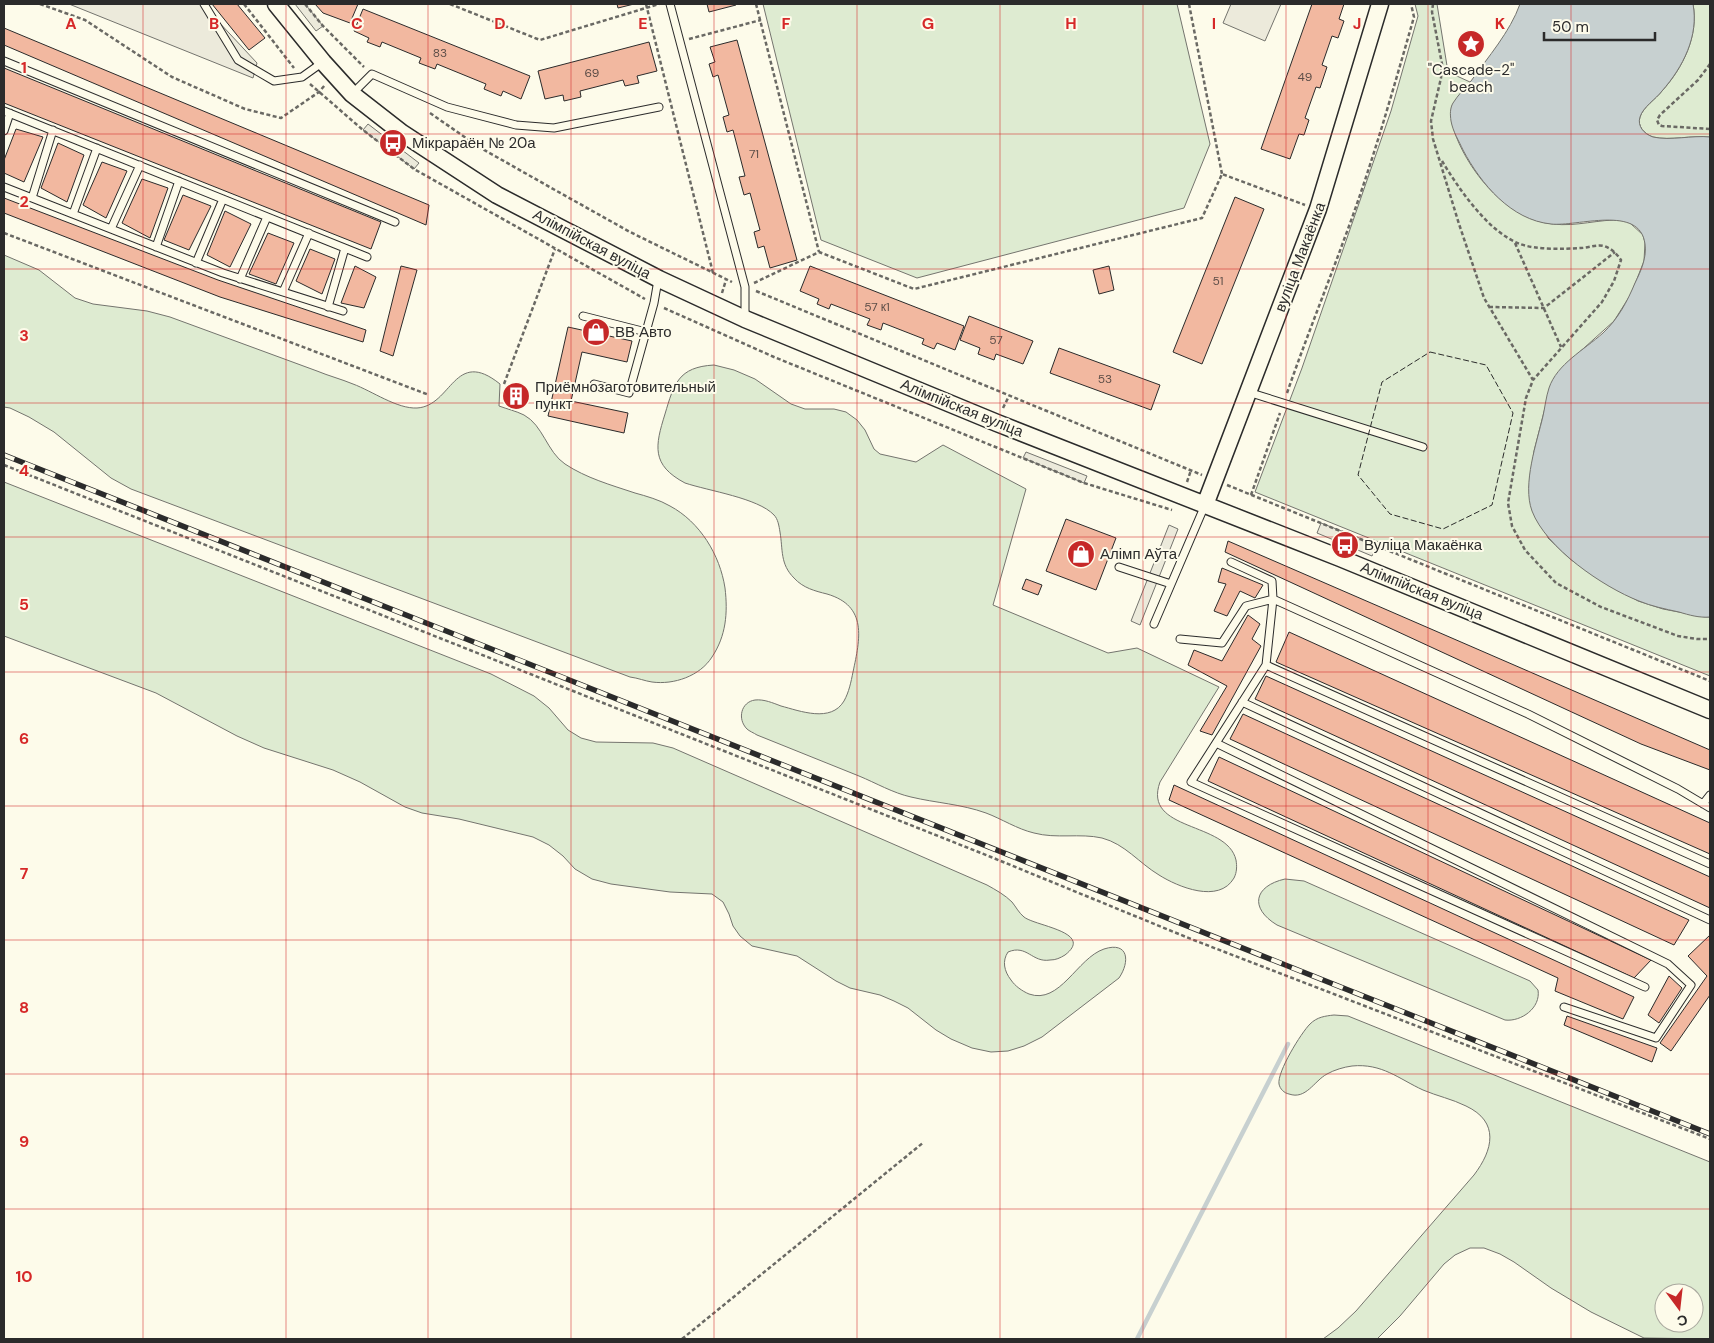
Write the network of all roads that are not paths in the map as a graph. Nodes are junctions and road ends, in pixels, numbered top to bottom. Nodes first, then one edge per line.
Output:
1 (204, 4) edge
2 (276, 4) edge
3 (670, 4) edge
4 (1380, 4) edge
5 (4, 61) edge
6 (323, 62) junction
7 (352, 94) junction
8 (659, 107) dead end
9 (7, 112) edge
10 (53, 130) junction
11 (4, 131) edge
12 (97, 148) junction
13 (140, 165) junction
14 (179, 181) junction
15 (4, 187) edge
16 (32, 198) junction
17 (223, 199) junction
18 (73, 214) junction
19 (268, 217) junction
20 (395, 222) dead end
21 (111, 230) junction
22 (309, 234) junction
23 (156, 247) junction
24 (346, 248) junction
25 (367, 257) dead end
26 (196, 263) junction
27 (240, 279) junction
28 (658, 279) junction
29 (284, 292) junction
30 (328, 307) junction
31 (343, 311) dead end
32 (583, 316) dead end
33 (745, 319) junction
34 (646, 332) junction
35 (594, 384) dead end
36 (1248, 392) junction
37 (1423, 447) dead end
38 (1205, 504) junction
39 (1231, 562) dead end
40 (1120, 567) dead end
41 (1171, 584) junction
42 (1273, 599) junction
43 (1154, 624) dead end
44 (1180, 639) dead end
45 (1266, 665) junction
46 (1242, 702) junction
47 (1710, 710) edge
48 (1216, 743) junction
49 (1710, 795) edge
50 (1703, 804) junction
51 (1710, 808) edge
52 (1710, 864) edge
53 (1710, 920) edge
54 (1645, 987) dead end
55 (1564, 1007) dead end

1 - 6 lane
2 - 6 street, Алімпійская вуліца
3 - 33 lane
4 - 36 street, вуліца Макаёнка
5 - 20 lane
6 - 7 street, Алімпійская вуліца
7 - 8 lane
7 - 28 street, Алімпійская вуліца
9 - 10 lane
9 - 11 lane
10 - 12 lane
10 - 16 lane
12 - 13 lane
12 - 18 lane
13 - 14 lane
13 - 21 lane
14 - 17 lane
14 - 23 lane
15 - 16 lane
16 - 18 lane
17 - 19 lane
17 - 26 lane
18 - 21 lane
19 - 22 lane
19 - 27 lane
21 - 23 lane
22 - 24 lane
22 - 29 lane
23 - 26 lane
24 - 25 lane
24 - 30 lane
26 - 27 lane
27 - 29 lane
28 - 33 street, Алімпійская вуліца
28 - 34 lane
29 - 30 lane
30 - 31 lane
32 - 34 lane
33 - 38 street, Алімпійская вуліца
34 - 35 lane
36 - 37 lane
36 - 38 street, вуліца Макаёнка
38 - 41 lane
38 - 47 street, Алімпійская вуліца
39 - 42 lane
40 - 41 lane
41 - 43 lane
42 - 44 lane
42 - 45 lane
42 - 50 lane
45 - 46 lane
45 - 52 lane
46 - 48 lane
46 - 53 lane
48 - 54 lane
48 - 55 lane
49 - 50 lane
50 - 51 lane

